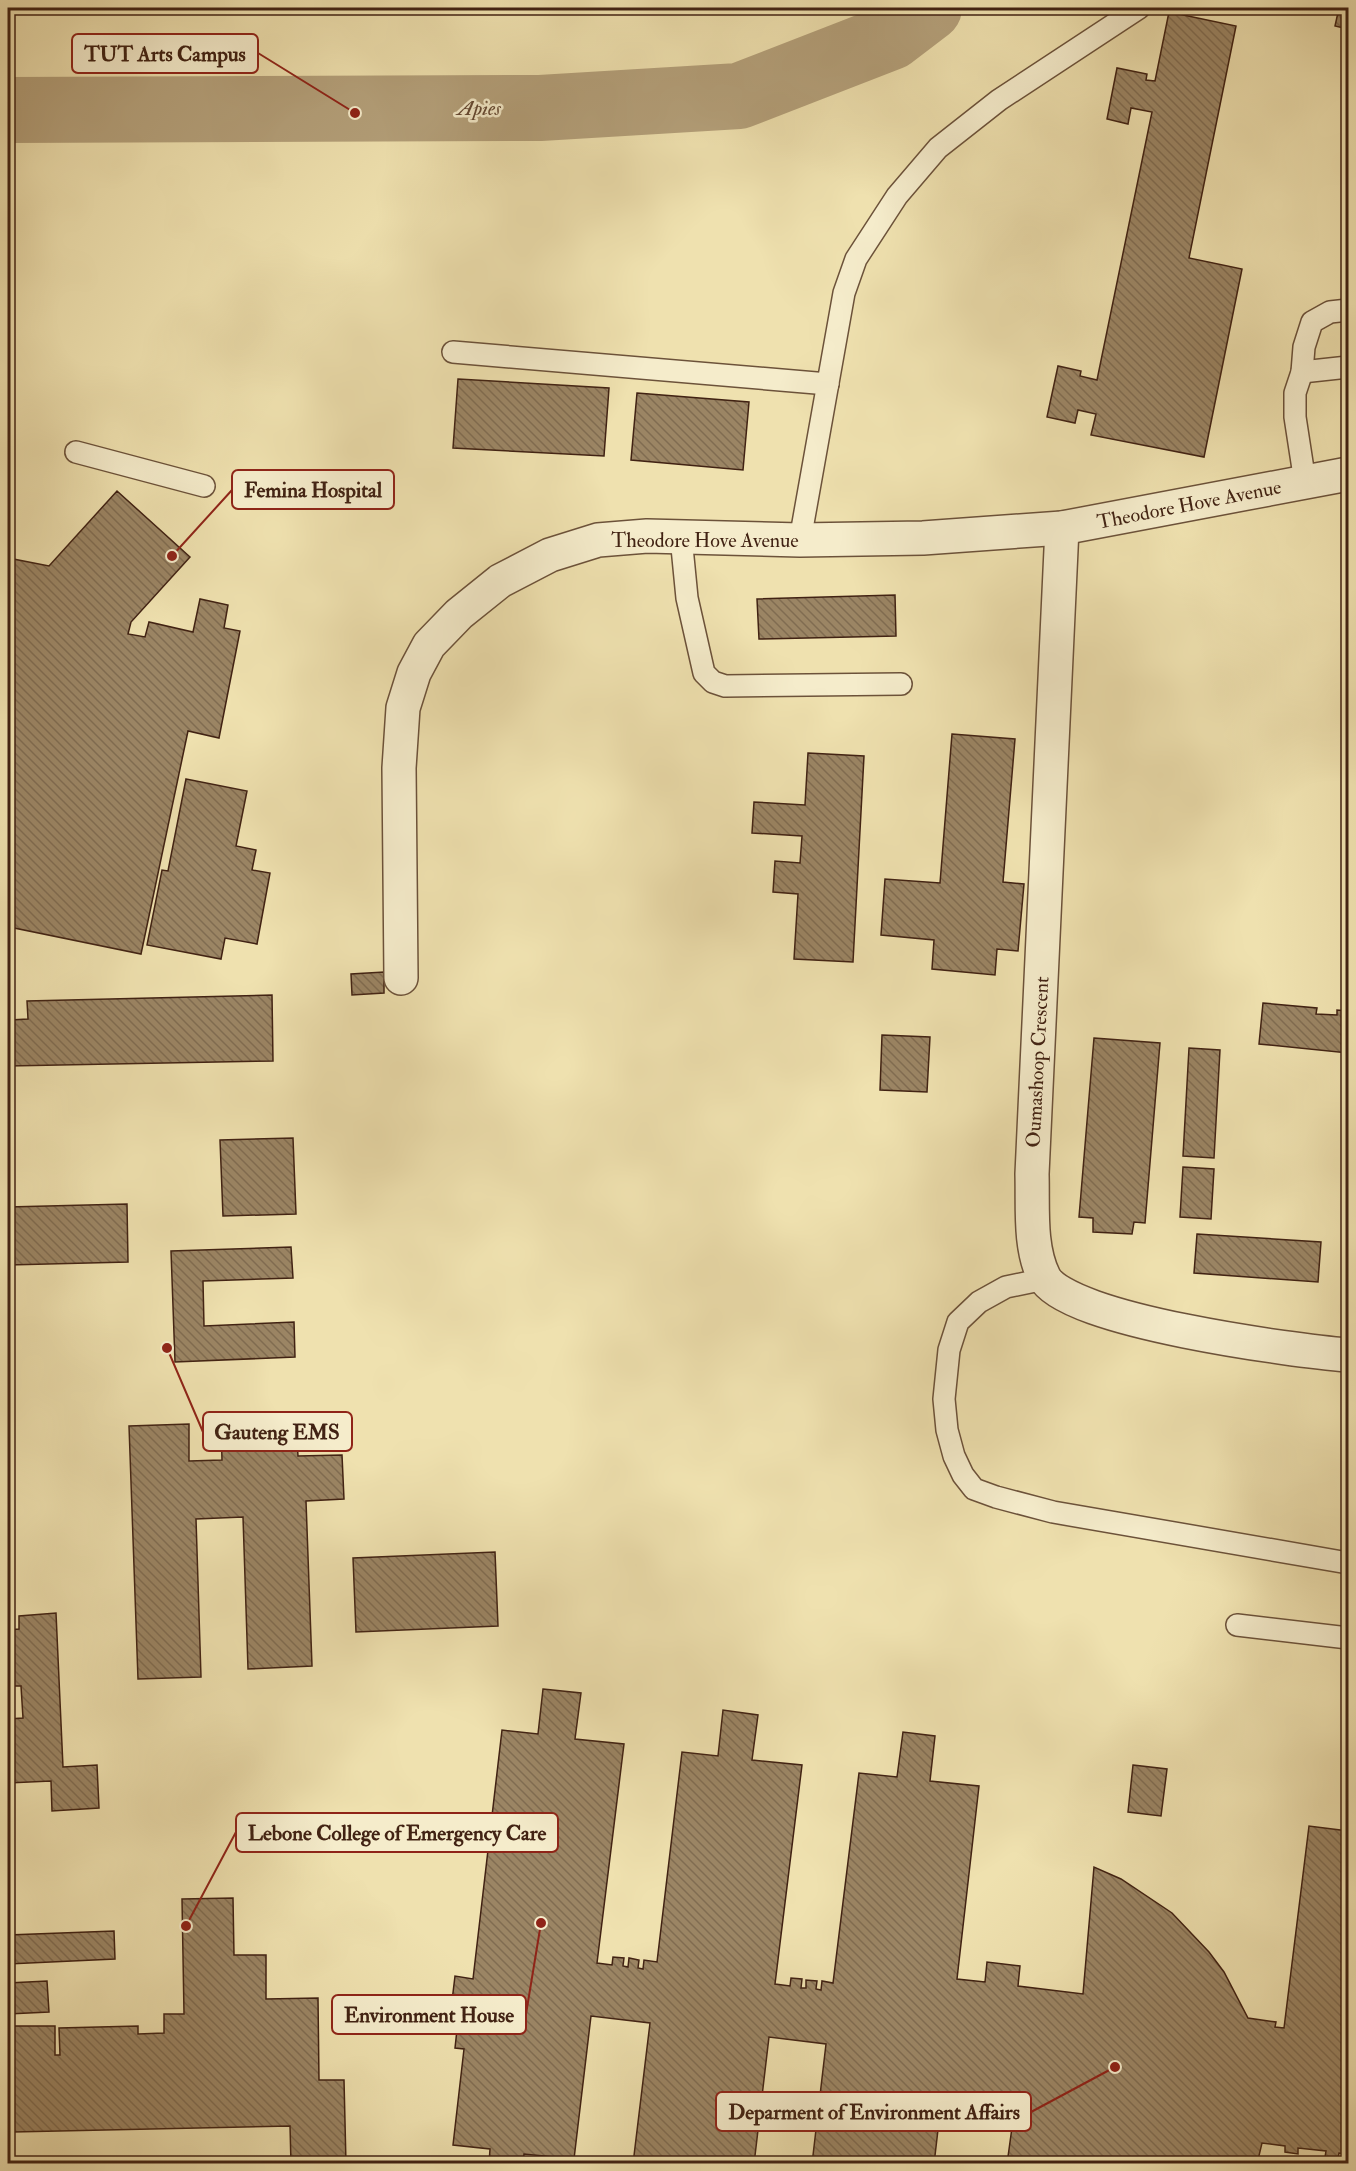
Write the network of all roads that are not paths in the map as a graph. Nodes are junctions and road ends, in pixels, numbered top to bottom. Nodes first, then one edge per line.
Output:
1 (1139, 8) edge
2 (1348, 310) edge
3 (453, 352) dead end
4 (1348, 367) edge
5 (1302, 372) junction
6 (828, 384) junction
7 (76, 452) dead end
8 (1348, 474) edge
9 (1305, 482) junction
10 (204, 486) dead end
11 (1062, 528) junction
12 (681, 537) junction
13 (800, 540) junction
14 (901, 684) dead end
15 (401, 978) dead end
16 (1045, 1279) junction
17 (1348, 1355) edge
18 (1348, 1563) edge
19 (1237, 1625) dead end
20 (1348, 1638) edge

1 - 6 lane
2 - 5 lane
3 - 6 lane
4 - 5 lane
5 - 9 lane
6 - 13 lane
7 - 10 lane
8 - 9 street, Theodore Hove Avenue
9 - 11 street, Theodore Hove Avenue
11 - 13 street, Theodore Hove Avenue
11 - 16 street, Oumashoop Crescent
12 - 13 street, Theodore Hove Avenue
12 - 14 lane
12 - 15 street, Theodore Hove Avenue
16 - 17 street
16 - 18 lane
19 - 20 lane

